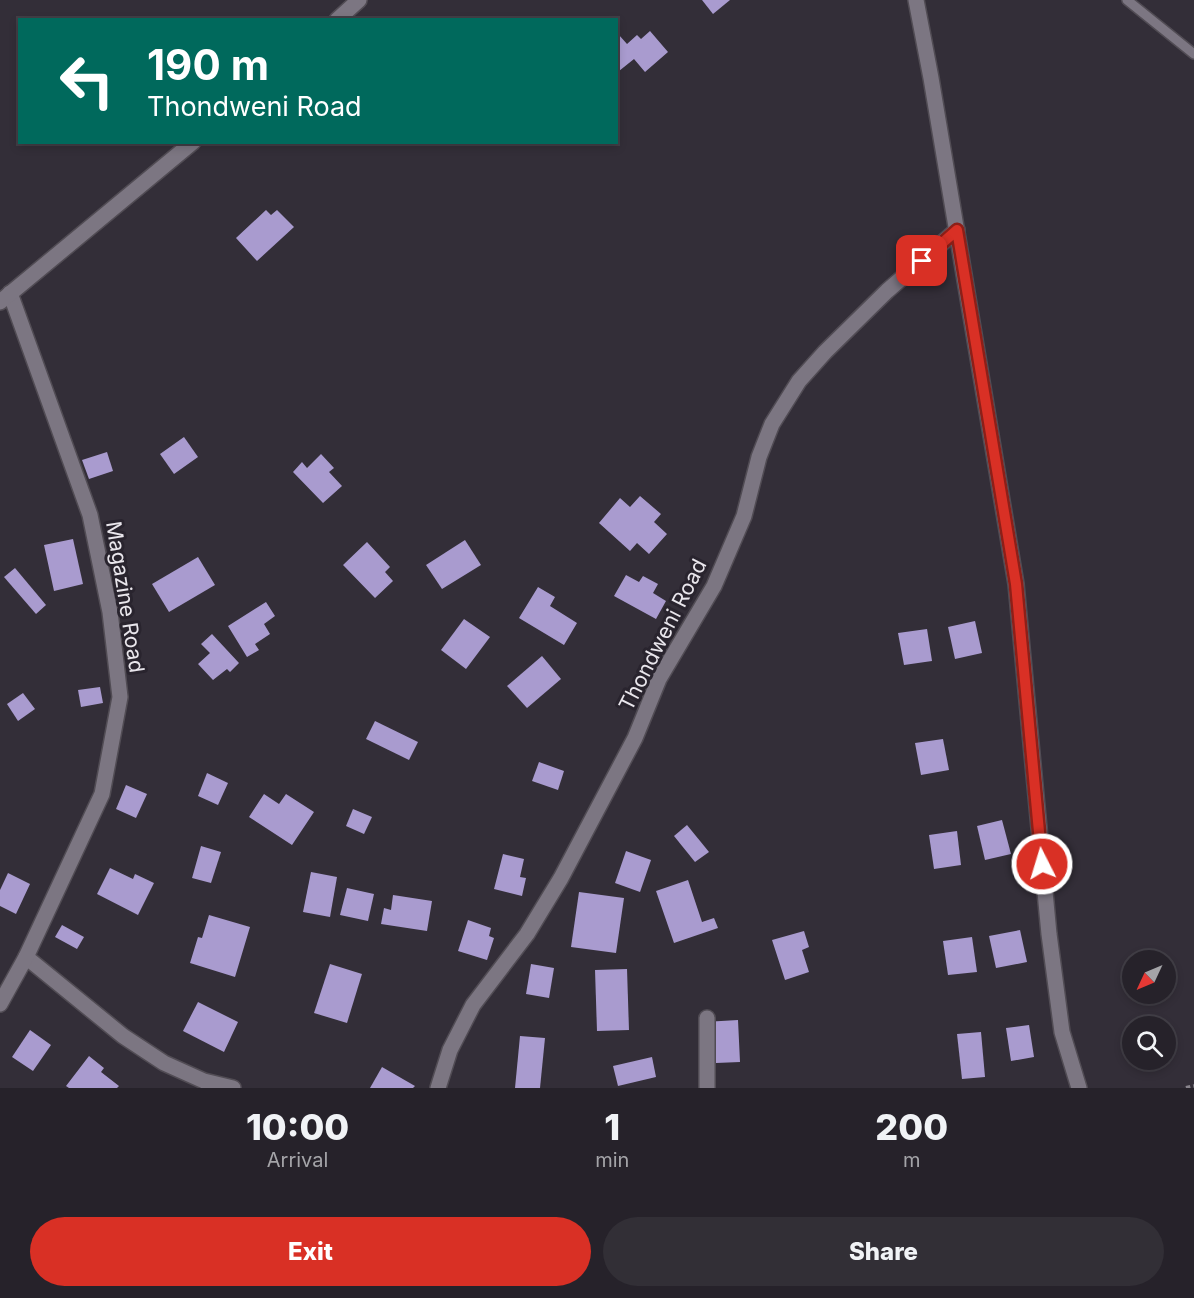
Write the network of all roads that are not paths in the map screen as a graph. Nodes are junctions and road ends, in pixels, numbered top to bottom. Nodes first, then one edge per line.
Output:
1 (359, 0) edge
2 (916, 0) edge
3 (1127, 0) edge
4 (339, 18) edge
5 (1194, 54) edge
6 (191, 144) edge
7 (957, 230) junction
8 (5, 298) edge
9 (26, 957) junction
10 (0, 1004) edge
11 (707, 1018) dead end
12 (233, 1088) edge
13 (438, 1088) edge
14 (707, 1088) edge
15 (1079, 1088) edge

1 - 4 street
2 - 7 street
3 - 5 lane
6 - 8 street
7 - 13 street, Thondweni Road
7 - 15 street
8 - 9 street, Magazine Road
9 - 10 street, Magazine Road
9 - 12 street
11 - 14 street

